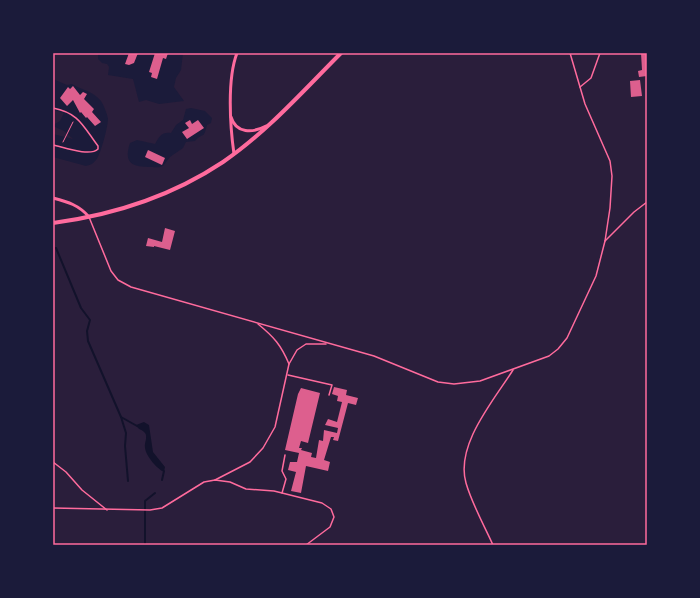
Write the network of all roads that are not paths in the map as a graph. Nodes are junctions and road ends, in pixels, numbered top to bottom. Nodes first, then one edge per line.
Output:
1 (238, 53) edge
2 (340, 53) edge
3 (570, 53) edge
4 (600, 53) edge
5 (580, 87) junction
6 (53, 108) edge
7 (230, 112) junction
8 (269, 124) junction
9 (53, 145) edge
10 (234, 154) junction
11 (53, 198) edge
12 (647, 202) edge
13 (89, 217) junction
14 (53, 223) edge
15 (605, 241) junction
16 (257, 324) junction
17 (328, 344) junction
18 (289, 364) junction
19 (513, 370) junction
20 (287, 375) junction
21 (329, 396) dead end
22 (285, 455) dead end
23 (53, 462) edge
24 (215, 480) junction
25 (282, 493) junction
26 (53, 508) edge
27 (107, 510) junction
28 (306, 545) edge
29 (493, 545) edge

1 - 7 street
2 - 8 main road
3 - 5 lane
4 - 5 lane
5 - 15 lane
6 - 9 lane
7 - 8 street
7 - 10 street
8 - 10 main road
10 - 13 main road
11 - 13 street
12 - 15 lane
13 - 14 main road
13 - 16 lane
15 - 19 lane
16 - 17 lane
16 - 18 lane
17 - 18 lane
17 - 19 lane
18 - 20 lane
19 - 29 lane
20 - 21 lane
20 - 24 lane
22 - 25 lane
23 - 27 lane
24 - 25 lane
24 - 27 lane
25 - 28 lane
26 - 27 lane

